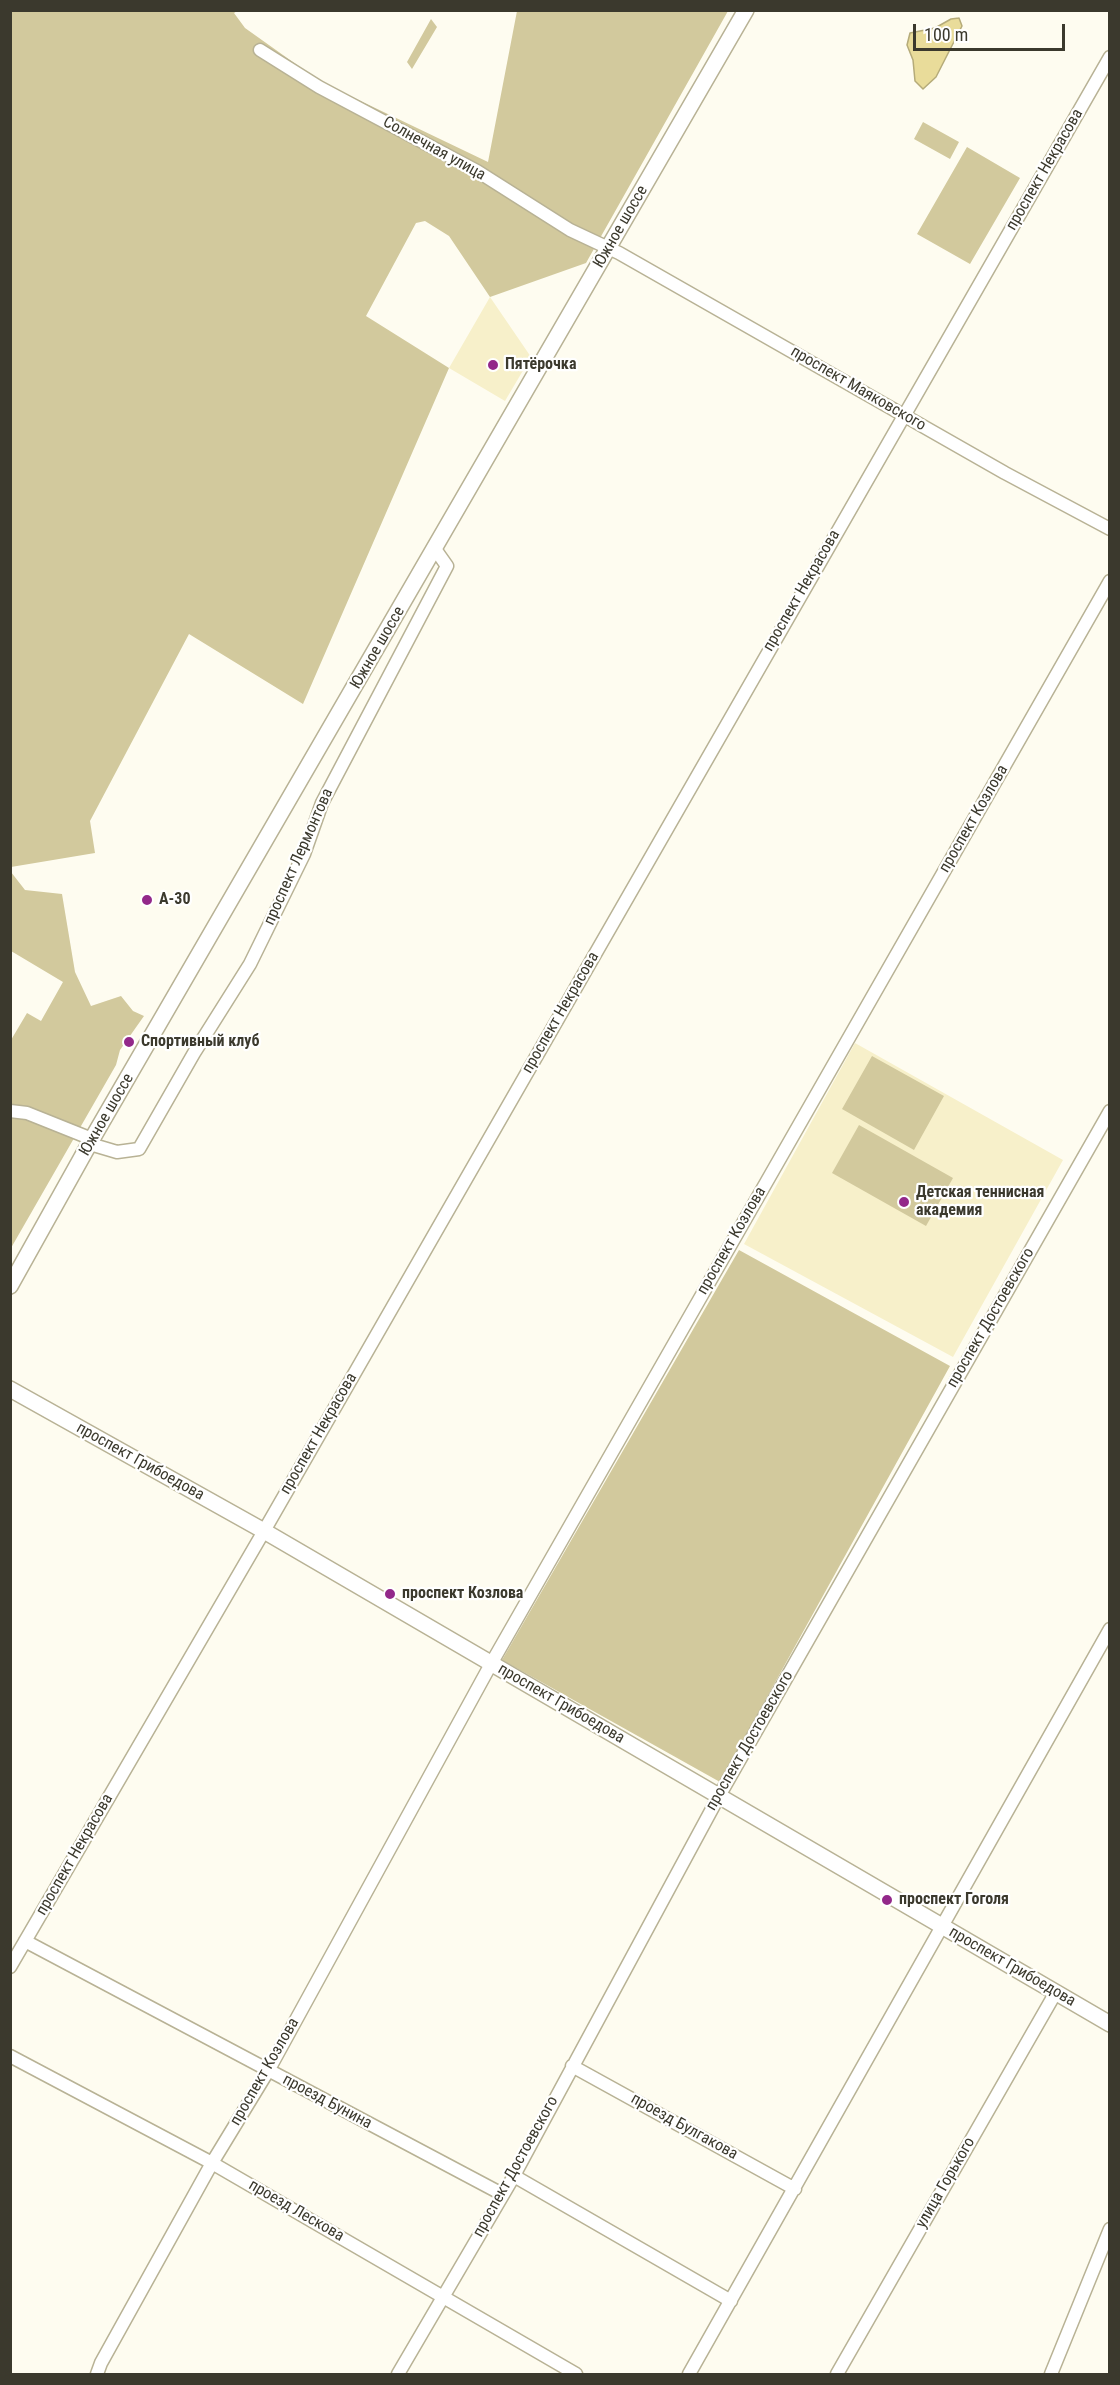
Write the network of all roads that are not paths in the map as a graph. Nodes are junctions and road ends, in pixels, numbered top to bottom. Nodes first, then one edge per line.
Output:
1 (746, 10) edge
2 (260, 50) dead end
3 (1110, 57) edge
4 (609, 248) junction
5 (903, 414) junction
6 (1110, 529) edge
7 (435, 549) junction
8 (1110, 581) edge
9 (10, 1111) edge
10 (1110, 1111) edge
11 (91, 1141) junction
12 (10, 1286) edge
13 (10, 1389) edge
14 (264, 1532) junction
15 (1110, 1629) edge
16 (491, 1664) junction
17 (718, 1796) junction
18 (941, 1925) junction
19 (25, 1941) junction
20 (10, 1967) edge
21 (1056, 1992) junction
22 (1110, 2024) edge
23 (10, 2056) edge
24 (572, 2066) junction
25 (268, 2071) junction
26 (212, 2163) junction
27 (514, 2176) junction
28 (795, 2189) junction
29 (502, 2194) junction
30 (1110, 2229) edge
31 (443, 2295) junction
32 (731, 2301) junction
33 (97, 2374) edge
34 (398, 2374) edge
35 (576, 2374) edge
36 (689, 2374) edge
37 (837, 2374) edge
38 (1051, 2374) edge

1 - 4 street, Южное шоссе
2 - 4 street, Солнечная улица
3 - 5 street, проспект Некрасова
4 - 5 street, проспект Маяковского
4 - 7 street, Южное шоссе
5 - 6 street, проспект Маяковского
5 - 14 street, проспект Некрасова
7 - 11 street, Южное шоссе
7 - 11 street, проспект Лермонтова
8 - 16 street, проспект Козлова
9 - 11 street
10 - 17 street, проспект Достоевского
11 - 12 street, Южное шоссе
13 - 14 street, проспект Грибоедова
14 - 16 street, проспект Грибоедова
14 - 19 street, проспект Некрасова
15 - 18 street
16 - 17 street, проспект Грибоедова
16 - 25 street, проспект Козлова
17 - 18 street, проспект Грибоедова
17 - 24 street, проспект Достоевского
18 - 21 street, проспект Грибоедова
18 - 28 street
19 - 20 street, проспект Некрасова
19 - 25 street, проезд Бунина
21 - 22 street, проспект Грибоедова
21 - 37 street, улица Горького
23 - 26 street, проезд Лескова
24 - 27 street, проспект Достоевского
24 - 28 street, проезд Булгакова
25 - 26 street, проспект Козлова
25 - 29 street, проезд Бунина
26 - 31 street, проезд Лескова
26 - 33 street, проспект Козлова
27 - 29 street, проспект Достоевского
27 - 32 street
28 - 32 street
29 - 31 street, проспект Достоевского
30 - 38 street
31 - 34 street, проспект Достоевского
31 - 35 street, проезд Лескова
32 - 36 street

